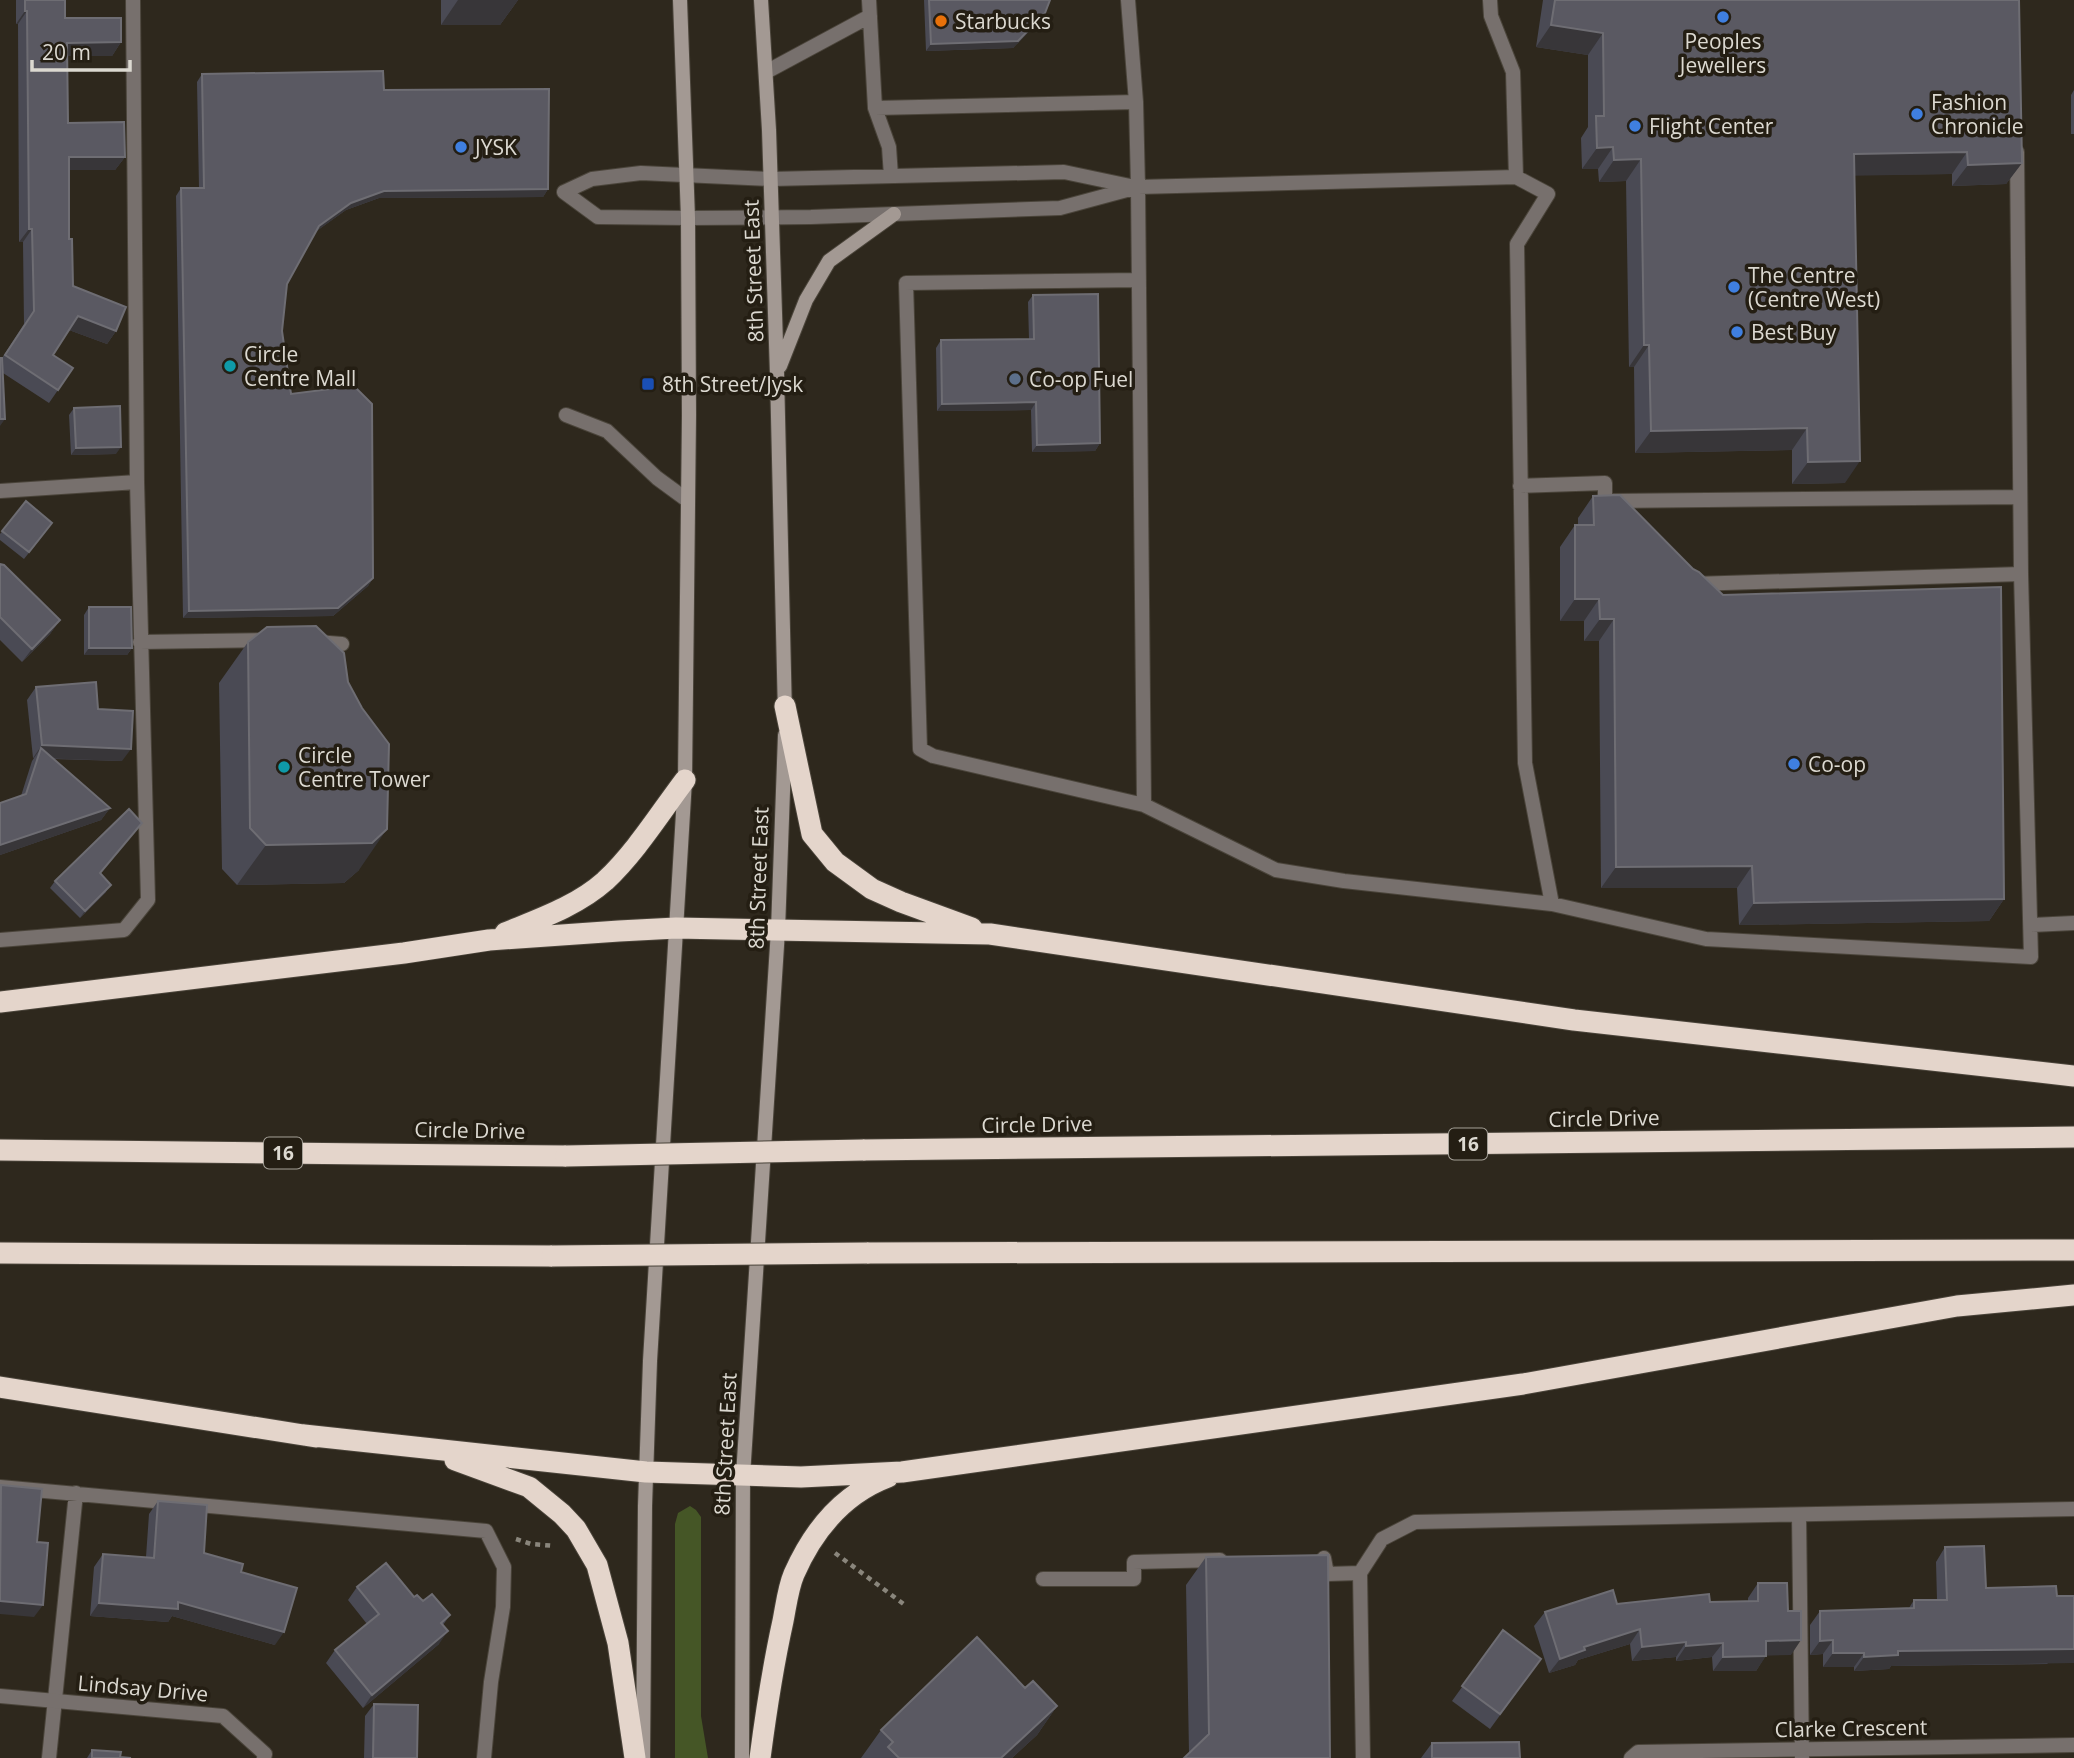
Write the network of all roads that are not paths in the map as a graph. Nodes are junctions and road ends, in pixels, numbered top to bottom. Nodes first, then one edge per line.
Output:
1 (133, 0) edge
2 (680, 0) edge
3 (761, 0) edge
4 (869, 0) edge
5 (1128, 0) edge
6 (1490, 0) edge
7 (870, 16) junction
8 (766, 72) junction
9 (1136, 102) junction
10 (875, 108) junction
11 (2017, 138) edge
12 (686, 175) junction
13 (891, 176) junction
14 (1516, 177) junction
15 (771, 180) junction
16 (1139, 187) junction
17 (894, 214) junction
18 (771, 217) junction
19 (688, 218) junction
20 (1139, 280) junction
21 (778, 374) junction
22 (566, 415) dead end
23 (137, 482) junction
24 (1520, 486) junction
25 (0, 491) edge
26 (2020, 497) junction
27 (687, 500) junction
28 (1605, 501) junction
29 (1623, 519) edge
30 (1676, 575) edge
31 (2021, 575) junction
32 (279, 640) edge
33 (305, 641) edge
34 (141, 642) junction
35 (342, 644) dead end
36 (785, 706) junction
37 (685, 780) junction
38 (1144, 805) junction
39 (1552, 904) junction
40 (2074, 923) edge
41 (2031, 925) junction
42 (676, 928) junction
43 (778, 930) junction
44 (990, 934) junction
45 (0, 940) edge
46 (489, 940) junction
47 (0, 1002) edge
48 (2074, 1076) edge
49 (2074, 1137) edge
50 (0, 1150) edge
51 (2074, 1250) edge
52 (0, 1253) edge
53 (2074, 1295) edge
54 (0, 1387) edge
55 (304, 1435) junction
56 (646, 1472) junction
57 (902, 1472) junction
58 (743, 1476) junction
59 (0, 1487) edge
60 (76, 1493) junction
61 (2074, 1509) edge
62 (1799, 1515) junction
63 (1312, 1558) edge
64 (1230, 1560) edge
65 (1360, 1573) junction
66 (1043, 1579) dead end
67 (0, 1696) edge
68 (54, 1701) junction
69 (2074, 1745) edge
70 (1802, 1754) edge
71 (49, 1758) edge
72 (264, 1758) edge
73 (484, 1758) edge
74 (635, 1758) edge
75 (643, 1758) edge
76 (742, 1758) edge
77 (760, 1758) edge
78 (1363, 1758) edge
79 (1631, 1758) edge

1 - 23 street
2 - 12 main road
3 - 8 main road, 8th Street East
4 - 7 street
5 - 9 street
6 - 14 street
7 - 8 street
7 - 10 street
8 - 15 main road, 8th Street East
9 - 10 street
9 - 16 street
10 - 13 street
11 - 26 street
12 - 15 street
12 - 19 main road
12 - 19 street
13 - 15 street
13 - 16 street
14 - 16 street
14 - 24 street
15 - 18 main road, 8th Street East
16 - 17 street
16 - 20 street
17 - 18 street
17 - 21 main road
18 - 19 street
18 - 21 main road, 8th Street East
19 - 27 main road
20 - 38 street
20 - 38 street
21 - 36 main road, 8th Street East
22 - 27 street
23 - 25 street
23 - 34 street
24 - 28 street
24 - 39 street
26 - 28 street
26 - 31 street
27 - 37 main road
28 - 29 street
30 - 31 street
31 - 41 street
32 - 34 street
33 - 35 street
34 - 45 street
36 - 43 main road, 8th Street East
36 - 44 highway
37 - 42 main road
37 - 46 highway
38 - 39 street
39 - 41 street
40 - 41 street
42 - 43 highway
42 - 46 highway
42 - 56 main road
43 - 44 highway
43 - 58 main road, 8th Street East
44 - 48 highway
46 - 47 highway
49 - 50 highway, Circle Drive / 16, bridge
51 - 52 highway, bridge
53 - 57 highway
54 - 55 highway
55 - 56 highway
55 - 74 highway
56 - 58 highway
56 - 75 main road
57 - 58 highway
57 - 77 highway
58 - 76 main road, 8th Street East
59 - 60 street
60 - 68 street
60 - 73 street
61 - 62 street
62 - 65 street
62 - 70 street
63 - 65 street
64 - 66 street
65 - 78 street
67 - 68 street, Lindsay Drive
68 - 71 street
68 - 72 street, Lindsay Drive
69 - 70 street, Clarke Crescent
70 - 79 street, Clarke Crescent

